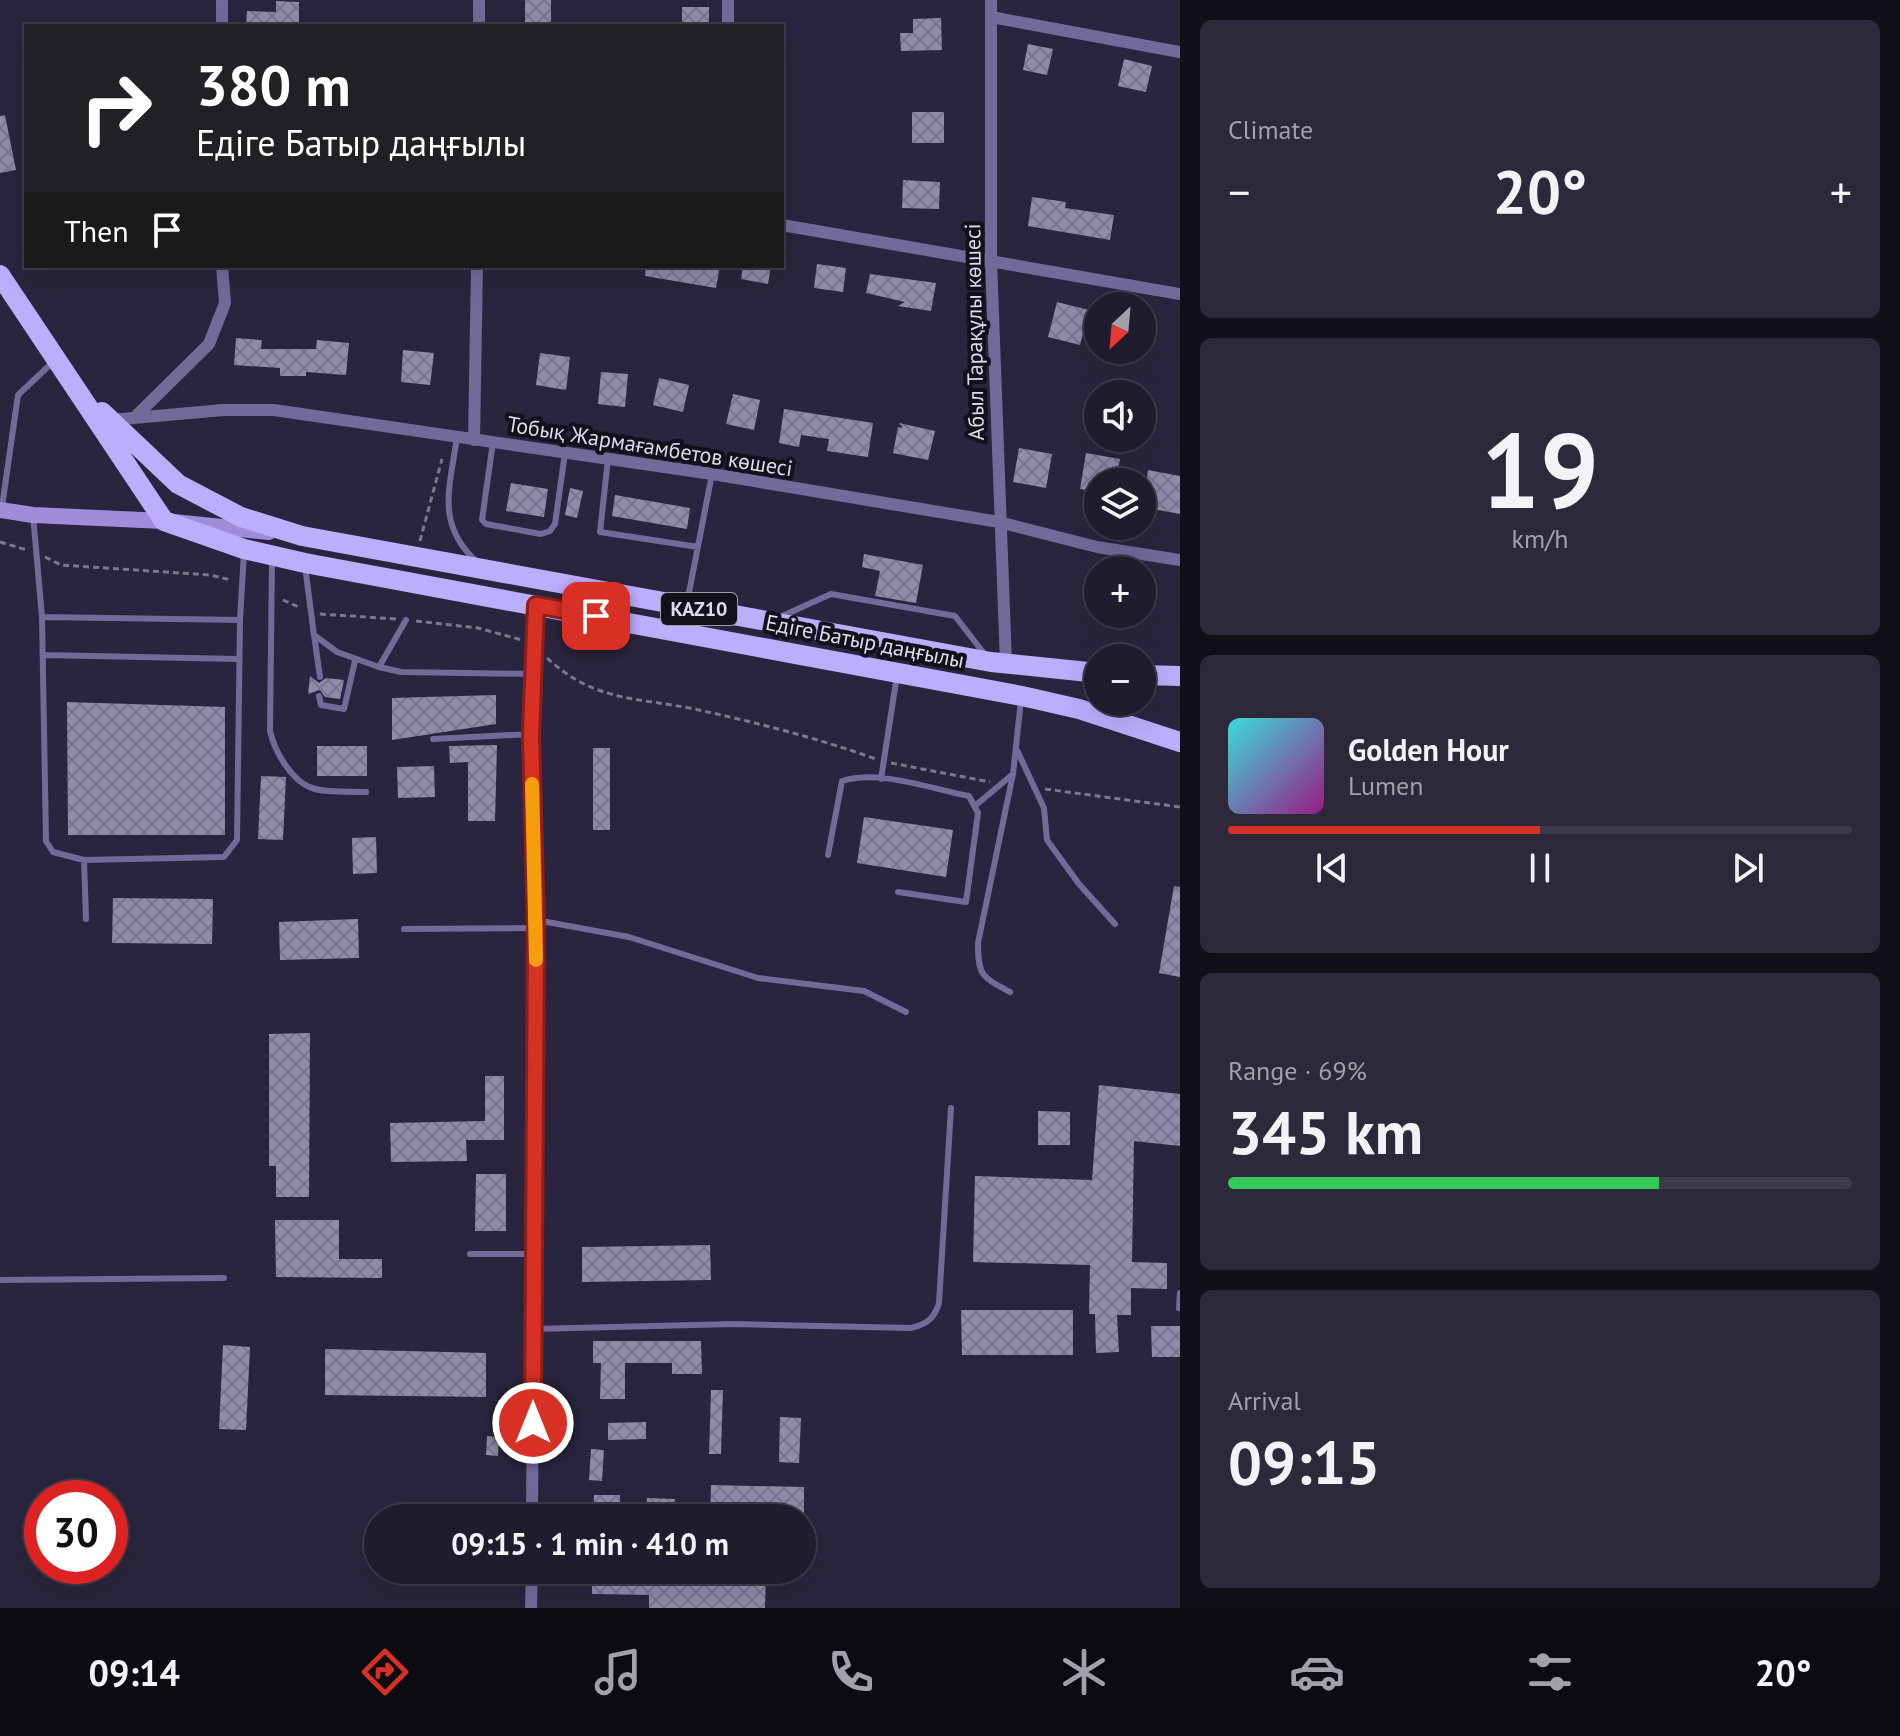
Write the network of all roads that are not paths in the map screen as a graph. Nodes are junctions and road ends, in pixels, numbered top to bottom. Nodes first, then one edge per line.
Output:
1 (222, 0) edge
2 (479, 0) edge
3 (728, 0) edge
4 (991, 0) edge
5 (991, 17) junction
6 (222, 24) edge
7 (479, 24) edge
8 (728, 24) edge
9 (1180, 52) edge
10 (784, 225) edge
11 (991, 260) junction
12 (222, 268) edge
13 (477, 268) edge
14 (0, 275) edge
15 (1180, 294) edge
16 (56, 359) junction
17 (71, 382) junction
18 (137, 415) junction
19 (111, 420) junction
20 (453, 437) junction
21 (474, 440) junction
22 (493, 442) junction
23 (565, 453) junction
24 (608, 459) junction
25 (712, 474) junction
26 (1, 510) edge
27 (33, 515) junction
28 (164, 521) junction
29 (999, 522) junction
30 (302, 536) junction
31 (698, 547) junction
32 (244, 549) junction
33 (272, 555) junction
34 (1180, 560) edge
35 (305, 563) junction
36 (485, 570) junction
37 (536, 605) junction
38 (686, 607) junction
39 (42, 617) junction
40 (240, 620) junction
41 (406, 620) road end
42 (770, 622) junction
43 (314, 635) junction
44 (43, 655) junction
45 (238, 659) junction
46 (355, 661) junction
47 (999, 663) junction
48 (379, 667) junction
49 (898, 671) junction
50 (1084, 672) edge
51 (533, 674) junction
52 (1156, 675) edge
53 (1180, 676) edge
54 (320, 677) dead end
55 (319, 696) dead end
56 (1022, 696) junction
57 (531, 734) junction
58 (433, 739) dead end
59 (1180, 742) edge
60 (1016, 747) junction
61 (1013, 774) junction
62 (881, 779) junction
63 (366, 792) dead end
64 (976, 805) junction
65 (828, 855) dead end
66 (84, 860) junction
67 (898, 892) dead end
68 (86, 919) dead end
69 (536, 924) junction
70 (1115, 924) dead end
71 (404, 929) dead end
72 (1010, 992) dead end
73 (906, 1012) dead end
74 (951, 1108) dead end
75 (470, 1254) dead end
76 (534, 1254) junction
77 (224, 1278) dead end
78 (0, 1280) edge
79 (1180, 1293) edge
80 (1179, 1308) edge
81 (533, 1329) junction
82 (532, 1504) edge
83 (532, 1584) edge
84 (531, 1608) edge

1 - 6 street
2 - 7 street
3 - 8 street
4 - 5 street, Абыл Тарақұлы көшесі
5 - 9 street
5 - 11 street, Абыл Тарақұлы көшесі
10 - 11 street
11 - 15 street
11 - 29 street, Абыл Тарақұлы көшесі
12 - 18 street
13 - 21 street
14 - 16 main road, KAZ10
16 - 17 main road, KAZ10
16 - 26 lane
17 - 19 main road, KAZ10
17 - 28 main road, KAZ10
18 - 19 street, Тобық Жармағамбетов көшесі
18 - 20 street, Тобық Жармағамбетов көшесі
19 - 30 main road, KAZ10
20 - 21 street, Тобық Жармағамбетов көшесі
20 - 36 lane
21 - 22 street, Тобық Жармағамбетов көшесі
22 - 23 street, Тобық Жармағамбетов көшесі
22 - 23 lane
23 - 24 street, Тобық Жармағамбетов көшесі
24 - 25 street, Тобық Жармағамбетов көшесі
24 - 31 lane
25 - 29 street, Тобық Жармағамбетов көшесі
25 - 31 lane
26 - 27 main road, Едіге Батыр даңғылы
27 - 28 main road, Едіге Батыр даңғылы
27 - 39 lane
28 - 30 main road, Едіге Батыр даңғылы
28 - 32 main road, Едіге Батыр даңғылы / KAZ10
29 - 34 street, Тобық Жармағамбетов көшесі
29 - 47 street, Абыл Тарақұлы көшесі
30 - 36 main road, Едіге Батыр даңғылы / KAZ10
31 - 38 lane
32 - 33 main road, Едіге Батыр даңғылы / KAZ10
32 - 40 lane
33 - 35 main road, Едіге Батыр даңғылы / KAZ10
33 - 63 lane
35 - 37 main road, Едіге Батыр даңғылы / KAZ10
35 - 43 lane
36 - 38 main road, Едіге Батыр даңғылы / KAZ10
37 - 49 main road, Едіге Батыр даңғылы / KAZ10
37 - 51 street
38 - 42 main road, Едіге Батыр даңғылы / KAZ10
39 - 40 lane
39 - 44 lane
40 - 45 lane
41 - 48 lane
42 - 47 main road, Едіге Батыр даңғылы / KAZ10
42 - 47 lane
43 - 46 lane
43 - 54 lane
44 - 45 lane
44 - 66 lane
45 - 66 lane
46 - 48 lane
46 - 55 lane
47 - 50 main road, Едіге Батыр даңғылы / KAZ10
48 - 51 lane
49 - 56 main road, Едіге Батыр даңғылы / KAZ10
49 - 62 lane
51 - 57 street
52 - 53 main road
56 - 59 main road, Едіге Батыр даңғылы / KAZ10
56 - 60 lane
57 - 58 lane
57 - 69 street
60 - 61 lane
60 - 70 lane
61 - 64 lane
61 - 72 lane
62 - 64 lane
62 - 65 lane
64 - 67 lane
66 - 68 lane
69 - 71 lane
69 - 73 lane
69 - 76 street
74 - 81 lane
75 - 76 lane
76 - 81 street
77 - 78 lane
79 - 80 lane
81 - 82 street
83 - 84 street

